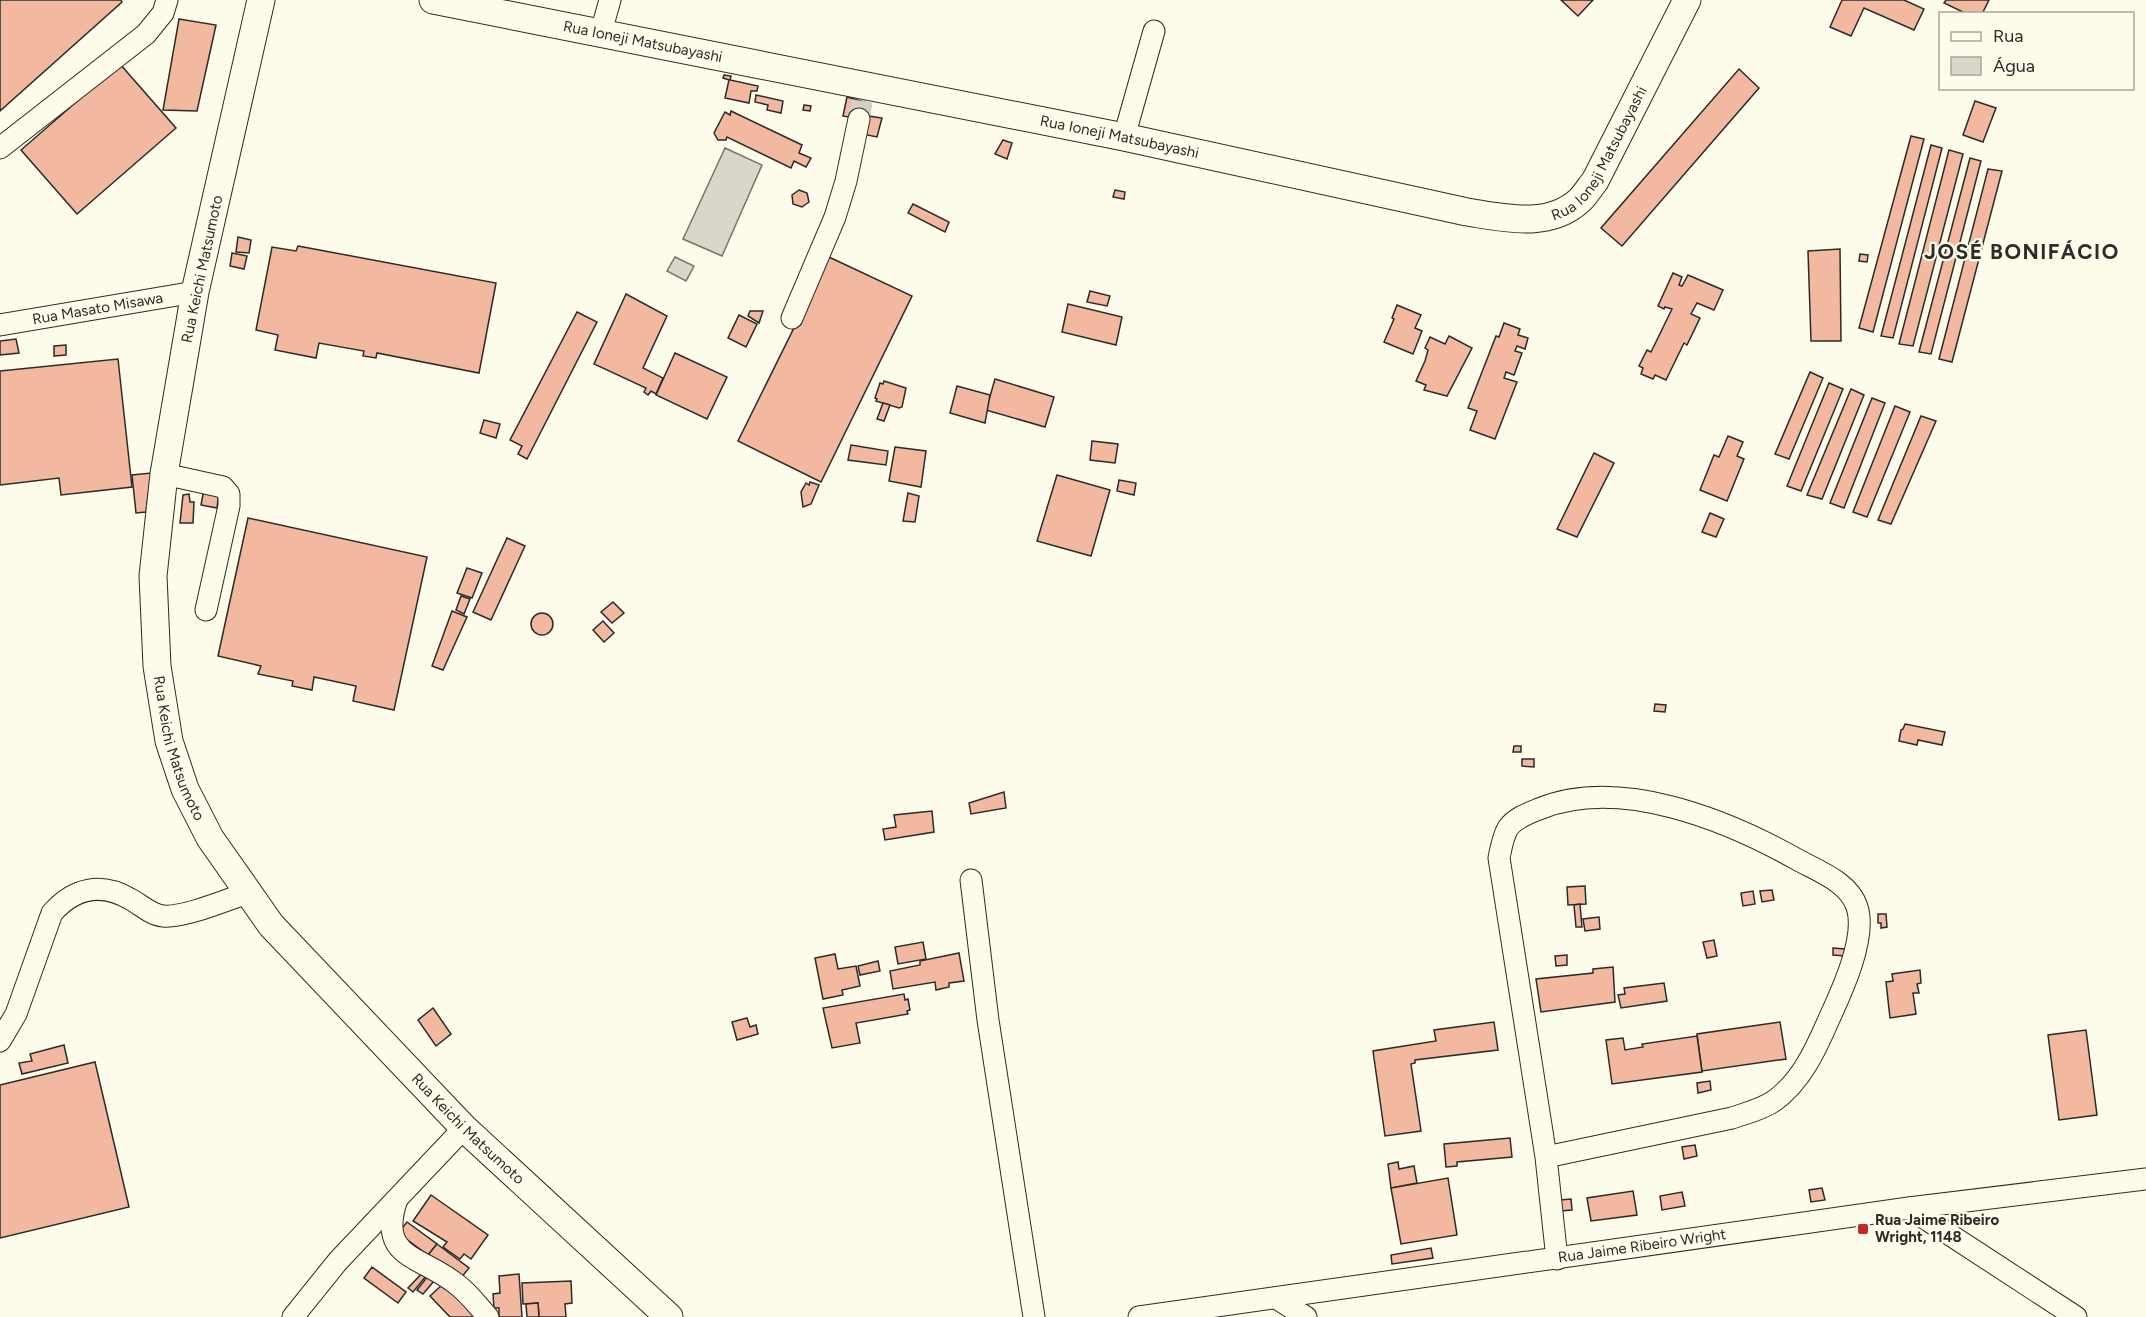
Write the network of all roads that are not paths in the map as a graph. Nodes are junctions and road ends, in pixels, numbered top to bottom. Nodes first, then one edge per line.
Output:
1 (167, 0) edge
2 (261, 0) edge
3 (432, 0) edge
4 (610, 0) edge
5 (1686, 0) edge
6 (1154, 31) dead end
7 (601, 32) junction
8 (862, 102) junction
9 (1124, 137) junction
10 (0, 148) edge
11 (195, 292) junction
12 (792, 318) dead end
13 (0, 325) edge
14 (164, 474) junction
15 (206, 610) dead end
16 (971, 880) dead end
17 (247, 893) junction
18 (0, 1041) edge
19 (464, 1128) junction
20 (1546, 1157) junction
21 (2146, 1179) edge
22 (397, 1198) junction
23 (1909, 1208) junction
24 (1557, 1259) junction
25 (1276, 1298) junction
26 (293, 1317) edge
27 (488, 1317) edge
28 (669, 1317) edge
29 (1034, 1317) edge
30 (1139, 1317) edge
31 (1306, 1317) edge
32 (2076, 1317) edge

1 - 10 street
2 - 11 main road, Rua Keichi Matsumoto
3 - 7 main road, Rua Ioneji Matsubayashi
4 - 7 street
5 - 9 main road, Rua Ioneji Matsubayashi
6 - 9 street
7 - 8 main road, Rua Ioneji Matsubayashi
8 - 9 main road, Rua Ioneji Matsubayashi
8 - 12 street
11 - 13 street, Rua Masato Misawa
11 - 14 main road, Rua Keichi Matsumoto
14 - 15 street
14 - 17 main road, Rua Keichi Matsumoto
16 - 29 street
17 - 18 street
17 - 19 main road, Rua Keichi Matsumoto
19 - 22 street
19 - 28 main road, Rua Keichi Matsumoto
20 - 20 street
20 - 24 street
21 - 23 street, Rua Jaime Ribeiro Wright
22 - 26 street
22 - 27 street
23 - 24 street, Rua Jaime Ribeiro Wright
23 - 32 street
24 - 25 street, Rua Jaime Ribeiro Wright
25 - 30 street, Rua Jaime Ribeiro Wright
25 - 31 street

